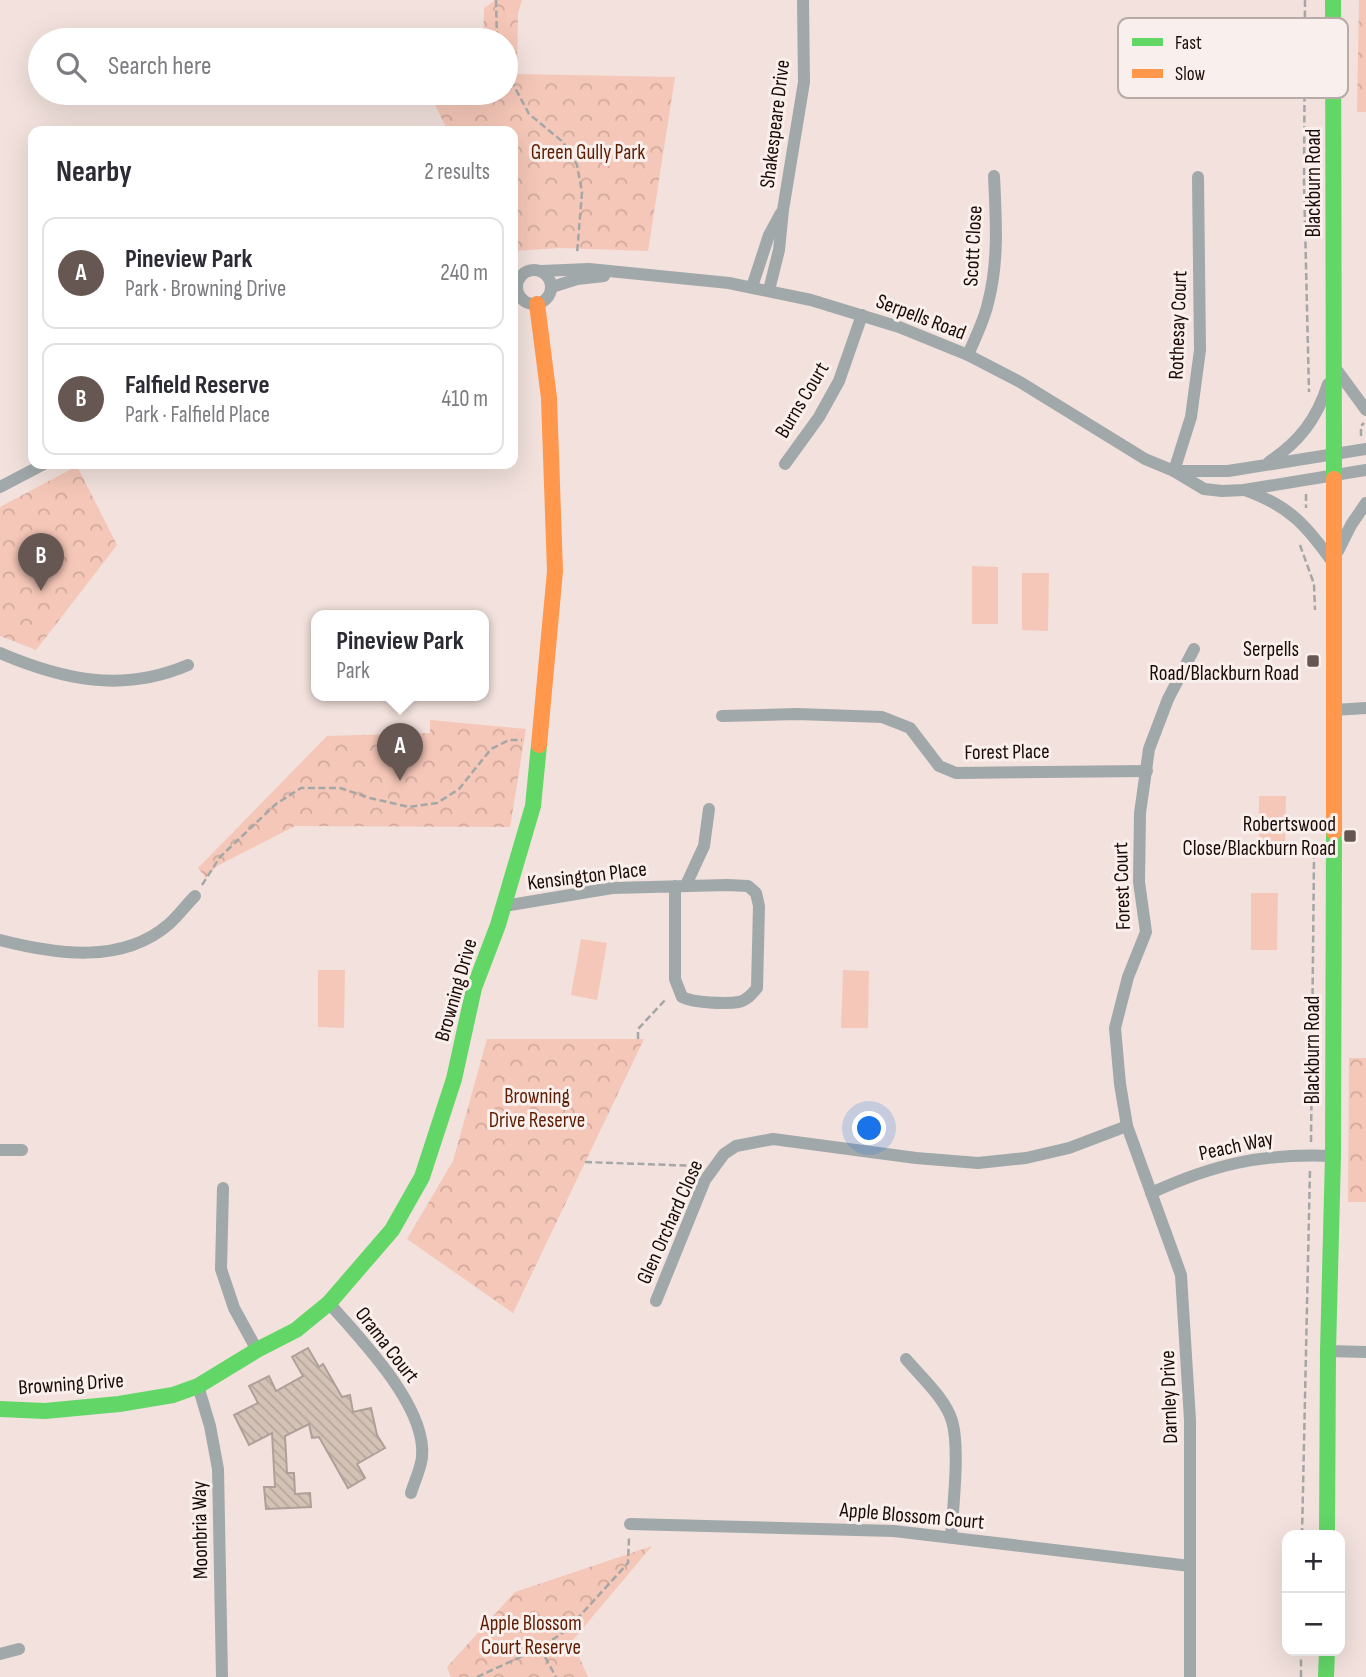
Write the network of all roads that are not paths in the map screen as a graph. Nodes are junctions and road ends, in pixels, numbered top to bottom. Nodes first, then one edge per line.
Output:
1 (803, 0) edge
2 (1333, 0) edge
3 (1333, 18) edge
4 (1333, 98) edge
5 (994, 176) dead end
6 (1198, 177) dead end
7 (783, 210) junction
8 (519, 271) edge
9 (541, 271) junction
10 (629, 274) junction
11 (552, 287) junction
12 (752, 287) junction
13 (769, 290) junction
14 (518, 292) edge
15 (537, 304) junction
16 (862, 315) junction
17 (968, 355) junction
18 (1334, 365) junction
19 (1366, 410) edge
20 (1364, 445) edge
21 (1334, 454) junction
22 (785, 464) dead end
23 (1262, 466) junction
24 (34, 469) edge
25 (1366, 470) edge
26 (1174, 471) junction
27 (1334, 474) junction
28 (0, 487) edge
29 (1244, 489) junction
30 (1366, 503) edge
31 (1334, 565) junction
32 (1194, 649) dead end
33 (0, 653) edge
34 (188, 665) dead end
35 (1366, 708) edge
36 (1334, 710) junction
37 (722, 716) dead end
38 (1147, 771) junction
39 (709, 809) dead end
40 (681, 885) junction
41 (195, 896) road end
42 (504, 906) junction
43 (0, 940) edge
44 (1127, 1126) junction
45 (0, 1150) edge
46 (22, 1150) dead end
47 (1333, 1156) junction
48 (223, 1188) dead end
49 (1151, 1193) junction
50 (656, 1301) dead end
51 (329, 1303) junction
52 (257, 1350) junction
53 (1328, 1352) junction
54 (1366, 1352) edge
55 (906, 1359) dead end
56 (198, 1386) junction
57 (0, 1409) edge
58 (411, 1493) dead end
59 (630, 1524) road end
60 (1327, 1530) edge
61 (951, 1537) junction
62 (1190, 1566) junction
63 (19, 1649) dead end
64 (0, 1654) edge
65 (1327, 1656) edge
66 (222, 1677) edge
67 (1190, 1677) edge
68 (1326, 1677) edge

1 - 7 street, Shakespeare Drive
2 - 3 main road, Blackburn Road
4 - 18 main road, Blackburn Road
5 - 17 street, Scott Close
6 - 26 street, Rothesay Court
7 - 12 street, Shakespeare Drive
7 - 13 street, Shakespeare Drive
8 - 9 street, Serpells Road
9 - 10 street, Serpells Road
9 - 11 street
10 - 11 street, Serpells Road
10 - 12 street, Serpells Road
11 - 15 street
12 - 13 street, Serpells Road
13 - 16 street, Serpells Road
14 - 15 street
15 - 42 main road, Browning Drive
16 - 17 street, Serpells Road
16 - 22 street, Burns Court
17 - 26 street, Serpells Road
18 - 19 street
18 - 21 main road, Blackburn Road
18 - 23 street, Blackburn Road
20 - 21 street, Serpells Road
21 - 23 street, Serpells Road
21 - 27 main road, Blackburn Road
23 - 26 street, Serpells Road
24 - 28 street
25 - 27 street, Serpells Road
26 - 29 street, Serpells Road
27 - 29 street, Serpells Road
27 - 31 main road, Blackburn Road
29 - 31 street, Serpells Road
30 - 31 street, Blackburn Road
31 - 36 main road, Blackburn Road
32 - 38 street, Forest Court
33 - 34 street
35 - 36 street
36 - 47 main road, Blackburn Road
37 - 38 street, Forest Place
38 - 44 street, Forest Court
39 - 40 street
40 - 40 street, Kensington Place
40 - 42 street, Kensington Place
41 - 43 street
42 - 51 main road, Browning Drive
44 - 49 street, Darnley Drive
44 - 50 street, Glen Orchard Close
45 - 46 street
47 - 49 street, Peach Way
47 - 53 main road, Blackburn Road
48 - 52 street
49 - 62 street, Darnley Drive
51 - 52 main road, Browning Drive
51 - 58 street, Orama Court
52 - 56 main road, Browning Drive
53 - 54 street
53 - 60 main road, Blackburn Road
55 - 61 street
56 - 57 main road, Browning Drive
56 - 66 street, Moonbria Way
59 - 61 street, Apple Blossom Court
61 - 62 street, Apple Blossom Court
62 - 67 street, Darnley Drive
63 - 64 street
65 - 68 main road

